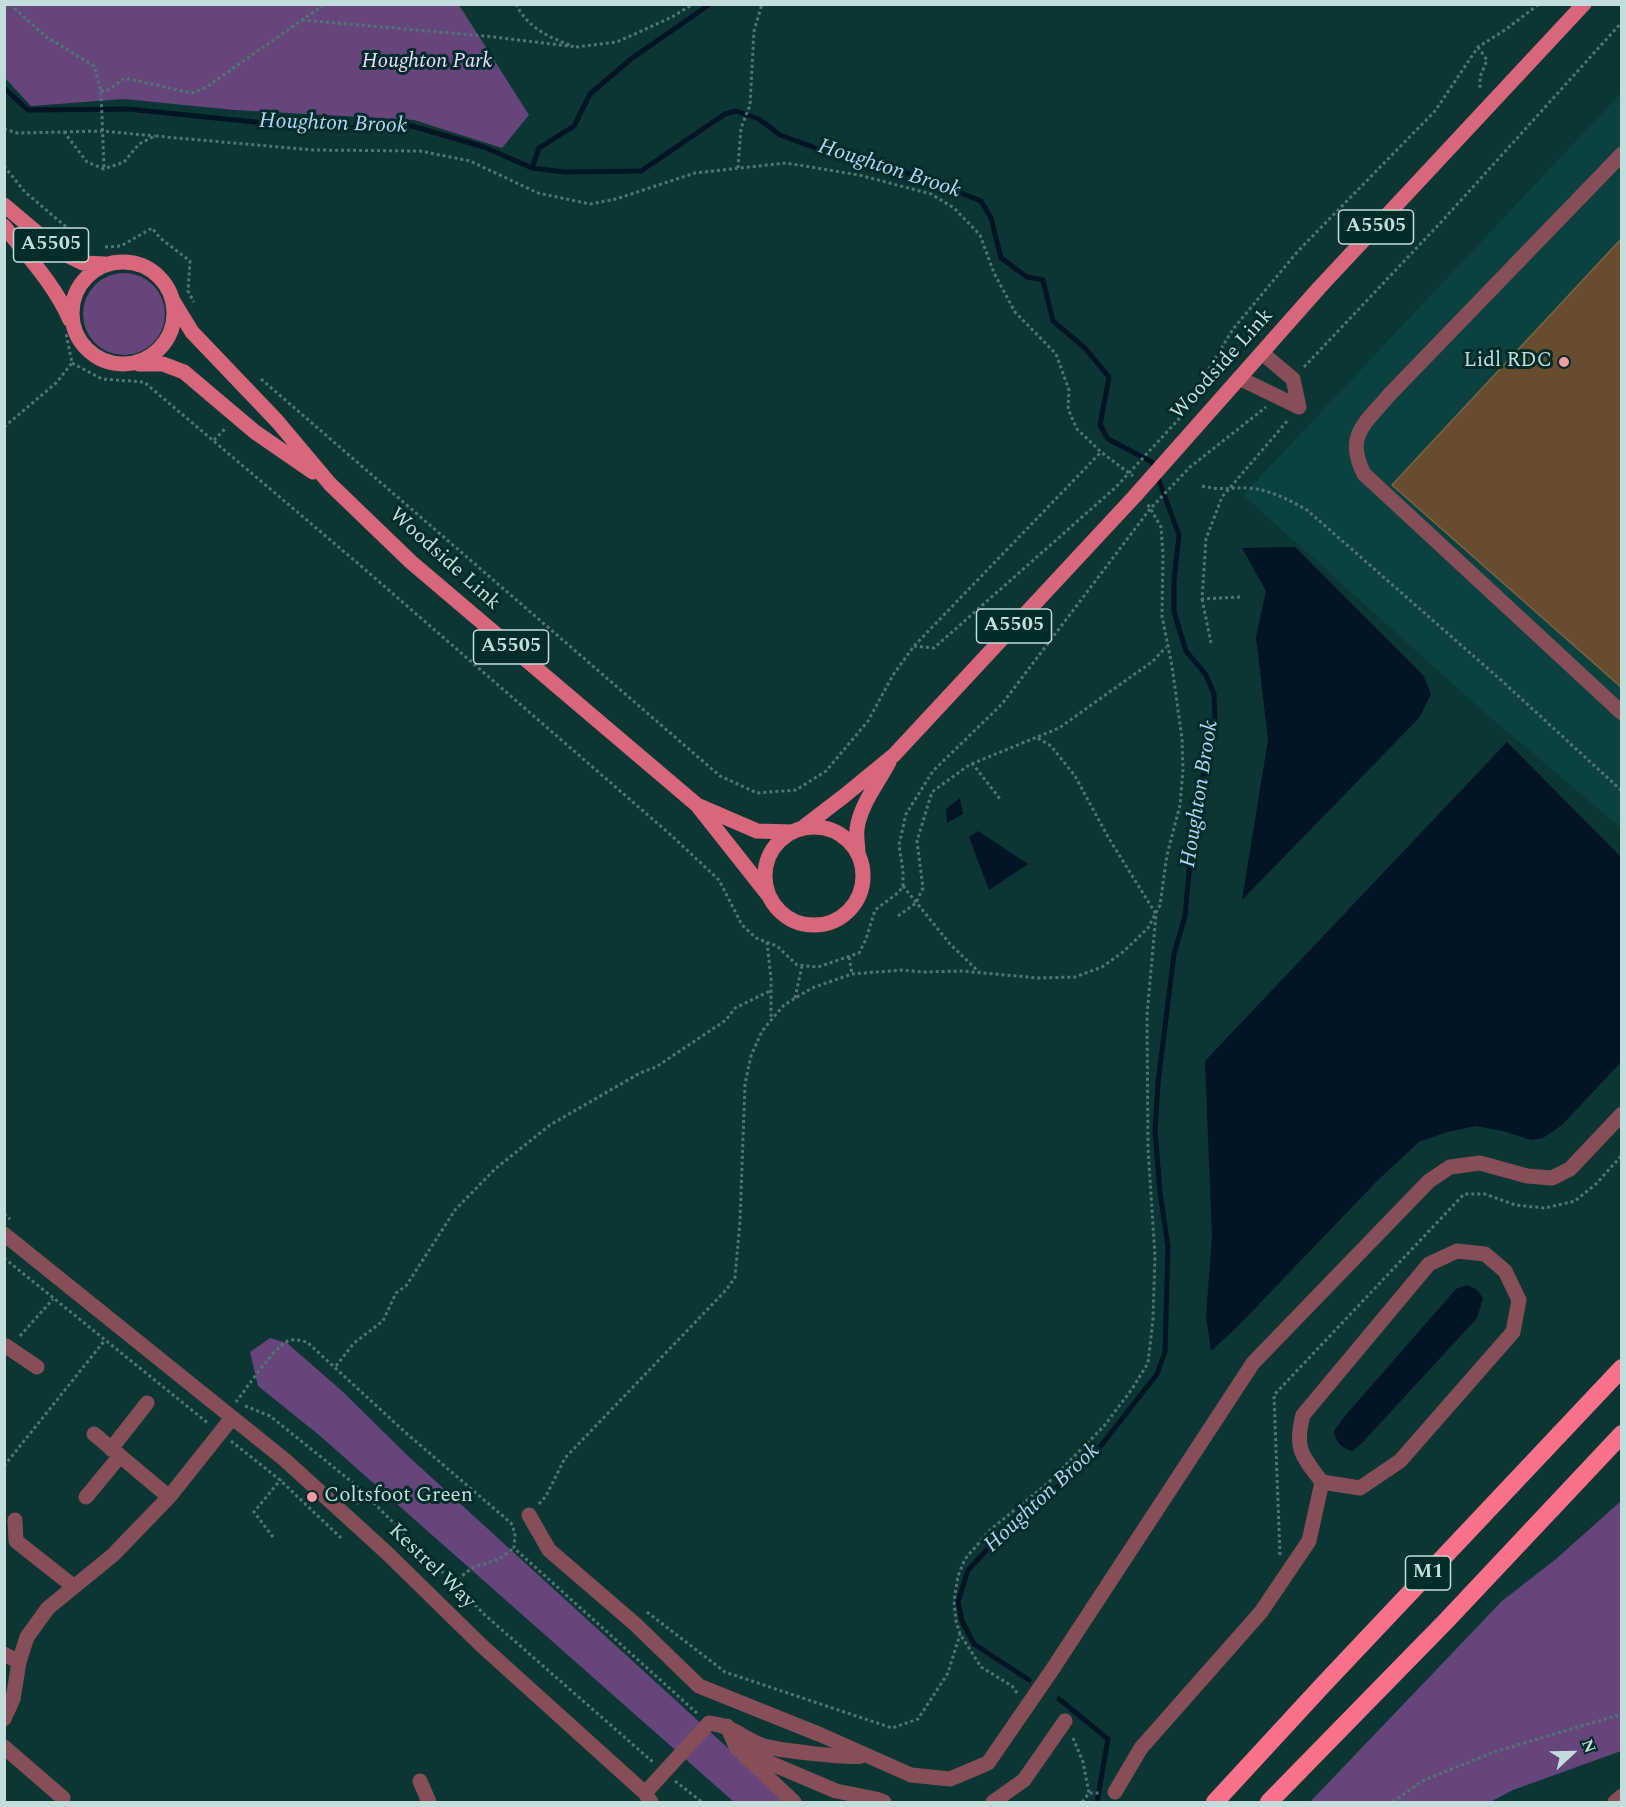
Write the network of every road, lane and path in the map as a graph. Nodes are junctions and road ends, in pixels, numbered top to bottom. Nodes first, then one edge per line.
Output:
1 (10, 4) edge
2 (325, 4) edge
3 (516, 4) edge
4 (693, 4) edge
5 (762, 4) edge
6 (1539, 4) edge
7 (1584, 4) edge
8 (302, 20) junction
9 (1622, 22) edge
10 (577, 47) junction
11 (1478, 47) junction
12 (1480, 89) dead end
13 (101, 91) junction
14 (4, 129) edge
15 (102, 131) junction
16 (64, 132) junction
17 (155, 136) junction
18 (1622, 154) edge
19 (4, 166) edge
20 (738, 168) junction
21 (104, 169) junction
22 (4, 205) edge
23 (4, 226) edge
24 (92, 248) dead end
25 (102, 248) dead end
26 (107, 264) junction
27 (173, 301) junction
28 (197, 308) dead end
29 (74, 332) junction
30 (1262, 353) junction
31 (132, 364) junction
32 (1301, 371) dead end
33 (255, 374) dead end
34 (1239, 378) junction
35 (1268, 406) dead end
36 (1299, 407) junction
37 (4, 427) edge
38 (1101, 453) junction
39 (330, 484) junction
40 (1202, 486) dead end
41 (1228, 489) junction
42 (1140, 494) junction
43 (1150, 509) junction
44 (1240, 597) dead end
45 (1202, 599) junction
46 (1211, 643) dead end
47 (914, 646) junction
48 (1167, 646) junction
49 (1622, 713) edge
50 (1036, 737) junction
51 (894, 754) junction
52 (972, 763) junction
53 (1622, 790) edge
54 (1000, 799) dead end
55 (697, 805) junction
56 (797, 830) junction
57 (858, 854) junction
58 (903, 886) junction
59 (769, 896) junction
60 (916, 903) junction
61 (1156, 914) junction
62 (898, 916) dead end
63 (766, 942) junction
64 (849, 957) junction
65 (802, 966) junction
66 (978, 972) junction
67 (852, 974) junction
68 (770, 991) junction
69 (795, 998) junction
70 (771, 1020) junction
71 (1622, 1114) edge
72 (4, 1234) edge
73 (4, 1258) edge
74 (53, 1299) junction
75 (105, 1340) junction
76 (5, 1347) edge
77 (37, 1367) dead end
78 (336, 1367) junction
79 (1622, 1368) edge
80 (236, 1402) dead end
81 (147, 1403) dead end
82 (232, 1418) junction
83 (220, 1433) junction
84 (94, 1434) dead end
85 (1622, 1434) edge
86 (116, 1452) junction
87 (4, 1466) edge
88 (292, 1466) junction
89 (280, 1480) junction
90 (1322, 1482) junction
91 (366, 1495) dead end
92 (86, 1497) dead end
93 (169, 1497) junction
94 (353, 1507) dead end
95 (529, 1515) junction
96 (15, 1520) dead end
97 (515, 1533) junction
98 (349, 1535) dead end
99 (273, 1537) dead end
100 (514, 1548) junction
101 (453, 1583) dead end
102 (73, 1586) junction
103 (646, 1611) dead end
104 (960, 1634) junction
105 (4, 1654) edge
106 (19, 1662) junction
107 (1027, 1706) junction
108 (1622, 1714) edge
109 (4, 1719) edge
110 (709, 1723) junction
111 (1063, 1725) joint
112 (727, 1726) junction
113 (4, 1747) edge
114 (738, 1749) junction
115 (864, 1755) junction
116 (664, 1772) junction
117 (420, 1781) dead end
118 (1115, 1792) dead end
119 (1622, 1796) edge
120 (63, 1798) dead end
121 (648, 1798) edge
122 (429, 1803) edge
123 (702, 1803) edge
124 (794, 1803) edge
125 (884, 1803) edge
126 (993, 1803) edge
127 (1082, 1803) edge
128 (1215, 1803) edge
129 (1269, 1803) edge
130 (1393, 1803) edge
131 (1615, 1803) edge

1 - 13 path
2 - 8 path
3 - 10 path
4 - 10 path
5 - 20 path
6 - 11 path
7 - 30 main road, Woodside Link / A5505
8 - 10 path
8 - 13 path
9 - 32 path
11 - 12 path
11 - 47 path
13 - 15 path
14 - 16 path
15 - 16 path
15 - 17 path
15 - 21 path
16 - 21 path
17 - 20 path
17 - 21 path
18 - 49 street
19 - 24 path
20 - 38 path
22 - 26 main road, Woodside Link / A5505
23 - 29 main road, Woodside Link / A5505
25 - 28 path
26 - 27 main road, Woodside Link
26 - 29 main road
27 - 31 main road
27 - 39 main road, Woodside Link / A5505
29 - 31 main road, Woodside Link
30 - 34 main road, Woodside Link / A5505
30 - 36 street
31 - 39 main road, Woodside Link / A5505
33 - 47 path
34 - 36 street
34 - 42 main road, Woodside Link / A5505
35 - 43 path
36 - 41 path
37 - 63 path
38 - 42 path
38 - 47 path
39 - 55 main road, Woodside Link / A5505
40 - 41 path
41 - 45 path
41 - 53 path
42 - 43 path
42 - 51 main road, Woodside Link / A5505
43 - 48 path
43 - 58 path
44 - 45 path
45 - 46 path
48 - 50 path
48 - 61 path
50 - 52 path
50 - 61 path
51 - 56 main road, Woodside Link / A5505
51 - 57 main road, Woodside Link / A5505
52 - 54 path
52 - 60 path
55 - 56 main road, Woodside Link / A5505
55 - 59 main road, Woodside Link / A5505
56 - 57 main road, A5505
56 - 59 main road, A5505
57 - 59 main road, A5505
58 - 60 path
58 - 64 path
60 - 62 path
60 - 66 path
61 - 66 path
61 - 104 path
63 - 65 path
63 - 68 path
64 - 65 path
64 - 67 path
65 - 69 path
66 - 67 path
67 - 69 path
68 - 70 path
68 - 78 path
69 - 70 path
70 - 95 path
71 - 107 street
72 - 82 street, Kestrel Way
73 - 74 path
74 - 75 path
74 - 76 path
75 - 83 path
75 - 87 path
76 - 77 street
78 - 80 path
78 - 97 path
79 - 128 highway, M1
81 - 86 street
82 - 83 street
82 - 88 street, Kestrel Way
83 - 89 path
83 - 93 street
84 - 86 street
85 - 129 highway, M1
86 - 92 street
86 - 93 street
88 - 89 path
88 - 121 street, Kestrel Way
89 - 98 path
89 - 99 path
90 - 90 street
90 - 118 street
91 - 94 path
93 - 102 street
95 - 97 path
95 - 115 street
96 - 102 street
97 - 100 path
100 - 101 path
100 - 110 path
102 - 106 street
103 - 104 path
104 - 107 path
105 - 106 street
106 - 109 street
107 - 115 street
108 - 130 path
110 - 112 street
110 - 116 street
111 - 126 street
111 - 127 path
112 - 114 street
112 - 115 street
113 - 120 street
114 - 124 street
114 - 125 street
116 - 121 street
116 - 123 path
117 - 122 street
119 - 131 street

